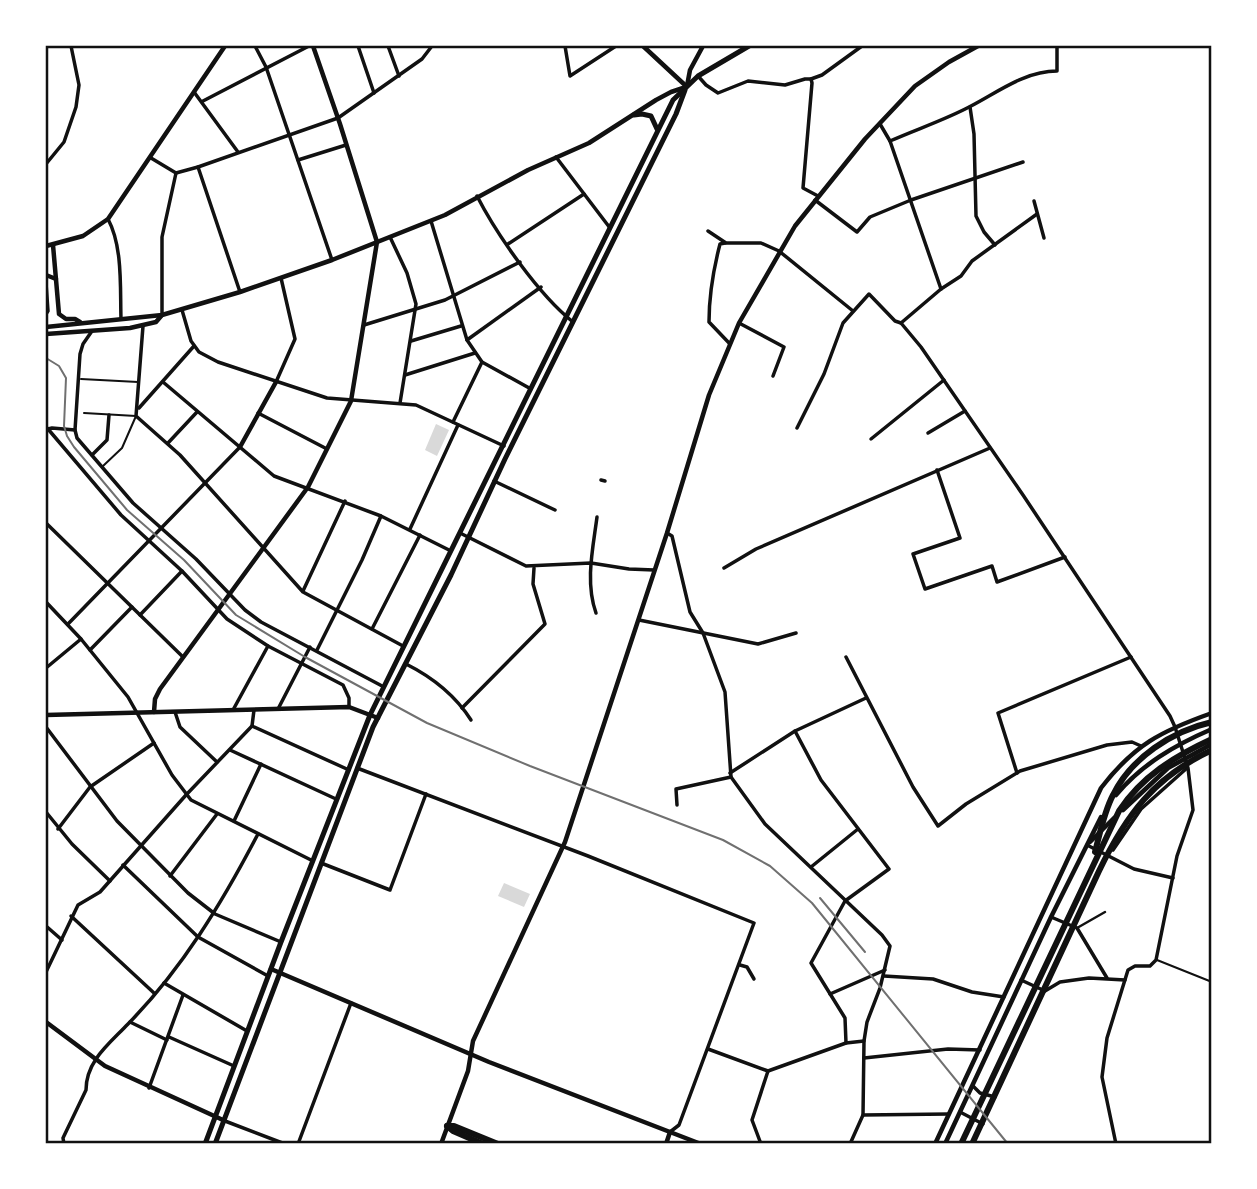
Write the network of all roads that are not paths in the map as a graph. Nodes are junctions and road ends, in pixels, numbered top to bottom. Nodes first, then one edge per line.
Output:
1 (71, 46) edge
2 (225, 46) edge
3 (255, 46) edge
4 (311, 46) edge
5 (358, 46) edge
6 (388, 46) edge
7 (432, 46) edge
8 (565, 46) edge
9 (616, 46) edge
10 (643, 46) edge
11 (703, 46) edge
12 (749, 46) edge
13 (862, 46) edge
14 (978, 46) edge
15 (1057, 46) edge
16 (266, 67) junction
17 (399, 76) junction
18 (698, 76) junction
19 (811, 79) junction
20 (686, 87) junction
21 (194, 92) junction
22 (374, 93) junction
23 (203, 102) junction
24 (970, 107) junction
25 (634, 116) junction
26 (338, 118) junction
27 (879, 124) junction
28 (657, 132) junction
29 (290, 135) junction
30 (890, 141) junction
31 (347, 145) junction
32 (238, 153) junction
33 (556, 157) junction
34 (151, 158) junction
35 (298, 160) junction
36 (1023, 162) dead end
37 (46, 164) edge
38 (198, 167) junction
39 (176, 173) junction
40 (974, 178) junction
41 (584, 194) junction
42 (477, 197) junction
43 (816, 198) junction
44 (911, 200) junction
45 (1034, 201) dead end
46 (1037, 214) junction
47 (108, 219) junction
48 (431, 221) junction
49 (610, 228) junction
50 (708, 231) dead end
51 (390, 237) junction
52 (1044, 238) dead end
53 (377, 242) junction
54 (726, 243) junction
55 (508, 244) junction
56 (46, 246) edge
57 (53, 246) junction
58 (995, 246) junction
59 (779, 251) junction
60 (332, 260) junction
61 (520, 262) junction
62 (46, 275) edge
63 (281, 278) junction
64 (56, 279) junction
65 (46, 283) edge
66 (541, 287) junction
67 (941, 289) junction
68 (240, 292) junction
69 (453, 296) junction
70 (415, 309) junction
71 (182, 310) junction
72 (853, 311) junction
73 (46, 314) edge
74 (59, 314) junction
75 (162, 315) junction
76 (567, 317) junction
77 (121, 319) junction
78 (80, 322) junction
79 (573, 322) junction
80 (739, 323) junction
81 (901, 323) junction
82 (364, 325) junction
83 (143, 326) junction
84 (461, 326) junction
85 (46, 327) edge
86 (52, 327) junction
87 (92, 331) junction
88 (46, 334) edge
89 (467, 340) junction
90 (411, 341) junction
91 (730, 344) junction
92 (195, 346) junction
93 (475, 353) junction
94 (482, 362) junction
95 (405, 375) junction
96 (773, 376) dead end
97 (78, 379) junction
98 (944, 380) junction
99 (139, 382) junction
100 (163, 382) junction
101 (276, 382) junction
102 (531, 389) junction
103 (351, 401) junction
104 (400, 403) junction
105 (138, 410) junction
106 (197, 411) junction
107 (965, 411) junction
108 (84, 413) dead end
109 (258, 413) junction
110 (109, 415) junction
111 (136, 416) junction
112 (453, 422) junction
113 (458, 425) junction
114 (797, 428) dead end
115 (47, 429) edge
116 (75, 430) junction
117 (928, 433) dead end
118 (871, 439) dead end
119 (168, 443) junction
120 (504, 446) junction
121 (240, 447) junction
122 (990, 448) junction
123 (327, 449) junction
124 (92, 455) junction
125 (102, 467) junction
126 (937, 470) junction
127 (494, 481) junction
128 (206, 483) junction
129 (307, 487) junction
130 (345, 501) junction
131 (555, 510) dead end
132 (382, 516) junction
133 (597, 516) dead end
134 (46, 523) edge
135 (161, 528) junction
136 (410, 529) junction
137 (460, 533) junction
138 (667, 533) junction
139 (420, 535) junction
140 (468, 536) junction
141 (149, 541) junction
142 (264, 548) junction
143 (451, 551) junction
144 (1065, 557) junction
145 (591, 563) junction
146 (534, 568) junction
147 (724, 568) dead end
148 (654, 570) junction
149 (182, 571) junction
150 (107, 584) junction
151 (303, 592) junction
152 (229, 594) junction
153 (46, 602) edge
154 (132, 607) junction
155 (218, 610) junction
156 (337, 611) junction
157 (596, 613) dead end
158 (140, 615) junction
159 (637, 620) junction
160 (68, 624) junction
161 (372, 629) junction
162 (796, 633) dead end
163 (703, 634) junction
164 (81, 639) junction
165 (268, 646) junction
166 (404, 646) junction
167 (310, 647) junction
168 (90, 650) junction
169 (316, 650) junction
170 (183, 657) junction
171 (846, 657) dead end
172 (1131, 657) junction
173 (404, 663) junction
174 (302, 664) junction
175 (46, 668) edge
176 (384, 687) junction
177 (866, 698) junction
178 (349, 707) junction
179 (462, 708) junction
180 (278, 709) junction
181 (233, 710) junction
182 (254, 710) junction
183 (154, 712) junction
184 (175, 712) junction
185 (139, 713) junction
186 (1212, 713) edge
187 (46, 715) edge
188 (370, 715) junction
189 (378, 718) junction
190 (471, 720) dead end
191 (1212, 722) edge
192 (252, 726) junction
193 (46, 727) edge
194 (1175, 727) junction
195 (1212, 729) edge
196 (795, 731) junction
197 (1212, 739) edge
198 (154, 743) junction
199 (1180, 743) junction
200 (1212, 744) edge
201 (1141, 746) junction
202 (230, 750) junction
203 (1212, 750) edge
204 (1185, 758) junction
205 (217, 762) junction
206 (261, 764) junction
207 (357, 768) junction
208 (1188, 768) junction
209 (349, 770) junction
210 (1017, 773) junction
211 (730, 775) junction
212 (90, 788) junction
213 (426, 794) junction
214 (186, 795) junction
215 (337, 799) junction
216 (677, 805) dead end
217 (46, 812) edge
218 (217, 814) junction
219 (234, 821) junction
220 (58, 829) junction
221 (858, 829) junction
222 (258, 834) junction
223 (1087, 845) junction
224 (140, 846) junction
225 (564, 846) junction
226 (1108, 856) junction
227 (313, 861) junction
228 (321, 863) junction
229 (1092, 864) junction
230 (122, 865) junction
231 (810, 868) junction
232 (170, 876) junction
233 (1173, 878) junction
234 (110, 881) junction
235 (845, 901) junction
236 (1105, 912) dead end
237 (215, 914) junction
238 (71, 916) junction
239 (1051, 916) junction
240 (46, 926) edge
241 (1076, 928) junction
242 (198, 937) junction
243 (62, 940) junction
244 (281, 942) junction
245 (1156, 960) junction
246 (740, 965) junction
247 (46, 972) edge
248 (269, 973) junction
249 (279, 973) junction
250 (884, 973) junction
251 (1107, 978) junction
252 (754, 979) dead end
253 (1021, 980) junction
254 (1125, 980) junction
255 (1212, 982) edge
256 (164, 983) junction
257 (1045, 991) junction
258 (154, 993) junction
259 (830, 993) junction
260 (183, 995) junction
261 (1004, 998) junction
262 (351, 1003) junction
263 (46, 1022) edge
264 (130, 1022) junction
265 (248, 1031) junction
266 (168, 1039) junction
267 (864, 1041) junction
268 (846, 1042) junction
269 (708, 1049) junction
270 (980, 1050) junction
271 (471, 1054) junction
272 (94, 1058) junction
273 (864, 1058) junction
274 (234, 1066) junction
275 (768, 1071) junction
276 (973, 1086) junction
277 (149, 1088) junction
278 (960, 1112) junction
279 (949, 1114) junction
280 (863, 1115) junction
281 (215, 1117) junction
282 (223, 1120) junction
283 (447, 1126) junction
284 (670, 1132) junction
285 (64, 1143) edge
286 (205, 1143) edge
287 (215, 1143) edge
288 (285, 1143) edge
289 (298, 1143) edge
290 (441, 1143) edge
291 (466, 1143) edge
292 (482, 1143) edge
293 (498, 1143) edge
294 (666, 1143) edge
295 (701, 1143) edge
296 (761, 1143) edge
297 (850, 1143) edge
298 (935, 1143) edge
299 (944, 1143) edge
300 (961, 1143) edge
301 (973, 1143) edge
302 (1116, 1143) edge

1 - 37 street
2 - 21 street
3 - 16 street
4 - 16 street
4 - 26 street
5 - 22 street
6 - 17 street
7 - 17 street
8 - 9 street
10 - 20 street
11 - 20 street
12 - 18 highway
13 - 19 street
14 - 27 street
15 - 24 street
16 - 23 street
16 - 29 street
17 - 22 street
18 - 19 street
18 - 20 highway
19 - 43 street
20 - 25 street
20 - 28 highway
20 - 79 highway
21 - 23 street
21 - 34 street
22 - 26 street
23 - 32 street
24 - 30 street
24 - 40 street
25 - 28 highway
25 - 33 street
26 - 29 street
26 - 31 street
27 - 30 street
27 - 43 street
28 - 49 highway
29 - 32 street
29 - 35 street
30 - 44 street
31 - 35 street
31 - 53 street
32 - 38 street
33 - 41 street
33 - 42 street
34 - 39 street
34 - 47 street
35 - 60 street
36 - 40 street
38 - 39 street
38 - 68 street
39 - 75 street
40 - 44 street
40 - 58 street
41 - 49 street
41 - 55 street
42 - 48 street
42 - 55 street
43 - 44 street
43 - 59 street
44 - 67 street
45 - 46 street
46 - 52 street
46 - 58 street
47 - 57 street
47 - 77 street
48 - 51 street
48 - 69 street
49 - 76 highway
50 - 54 street
51 - 53 street
51 - 70 street
53 - 60 street
53 - 82 street
54 - 59 street
54 - 91 street
55 - 61 street
56 - 57 street
57 - 64 street
58 - 67 street
59 - 72 street
59 - 80 street
60 - 63 street
61 - 66 street
61 - 69 street
62 - 64 street
63 - 68 street
63 - 101 street
64 - 74 street
65 - 73 street
66 - 76 street
66 - 89 street
67 - 81 street
68 - 71 street
69 - 70 street
69 - 84 street
70 - 82 street
70 - 90 street
71 - 75 street
71 - 92 street
72 - 81 street
72 - 114 street
74 - 78 street
74 - 86 street
75 - 77 street
75 - 83 street
76 - 79 street
76 - 102 highway
77 - 78 street
78 - 86 street
79 - 127 highway
80 - 91 street
80 - 96 street
81 - 98 street
82 - 103 street
83 - 87 street
83 - 99 street
84 - 89 street
84 - 90 street
85 - 86 street
87 - 88 street
87 - 97 street
89 - 93 street
90 - 95 street
91 - 138 street
92 - 100 street
92 - 101 street
93 - 94 street
93 - 95 street
94 - 102 street
94 - 112 street
95 - 104 street
97 - 99 lane
97 - 116 street
98 - 107 street
98 - 118 street
99 - 105 street
100 - 105 street
100 - 106 street
101 - 103 street
101 - 109 street
102 - 120 highway
103 - 104 street
103 - 123 street
104 - 112 street
105 - 111 street
106 - 119 street
106 - 121 street
107 - 117 street
107 - 122 street
108 - 110 lane
109 - 121 street
109 - 123 street
110 - 111 lane
110 - 124 street
111 - 119 street
111 - 125 lane
112 - 113 street
113 - 120 street
113 - 136 street
115 - 116 street
115 - 141 street
116 - 124 street
119 - 128 street
120 - 137 highway
121 - 128 street
121 - 129 street
122 - 126 street
122 - 144 street
123 - 129 street
124 - 125 street
125 - 135 street
126 - 144 street
126 - 147 street
127 - 131 street
127 - 140 highway
128 - 135 street
128 - 142 street
129 - 130 street
129 - 142 street
130 - 132 street
130 - 151 street
132 - 136 street
132 - 156 street
133 - 145 street
134 - 150 street
135 - 141 street
135 - 152 street
136 - 139 street
137 - 140 street
137 - 143 highway
138 - 148 street
138 - 163 street
139 - 143 street
139 - 161 street
140 - 146 street
140 - 173 highway
141 - 149 street
141 - 150 street
142 - 151 street
142 - 152 street
143 - 166 highway
144 - 172 street
145 - 146 street
145 - 148 street
145 - 157 street
146 - 179 street
148 - 159 street
149 - 155 street
149 - 158 street
150 - 154 street
150 - 160 street
151 - 156 street
152 - 155 street
152 - 167 street
153 - 160 street
154 - 158 street
154 - 168 street
155 - 165 street
155 - 170 street
156 - 161 street
156 - 169 street
158 - 170 street
159 - 163 street
159 - 225 street
160 - 164 street
161 - 166 street
162 - 163 street
163 - 211 street
164 - 168 street
164 - 175 street
165 - 174 street
165 - 181 street
166 - 176 highway
167 - 169 street
167 - 174 street
168 - 185 street
169 - 176 street
170 - 183 street
171 - 177 street
172 - 194 street
172 - 210 street
173 - 179 street
173 - 189 highway
174 - 178 street
174 - 180 street
176 - 188 highway
177 - 196 street
177 - 210 street
178 - 180 street
178 - 188 street
179 - 190 street
180 - 182 street
181 - 182 street
181 - 184 street
182 - 192 street
183 - 184 street
183 - 185 street
184 - 205 street
185 - 187 street
185 - 198 street
186 - 194 street
188 - 189 street
188 - 209 highway
189 - 207 highway
191 - 229 highway
192 - 202 street
192 - 209 street
193 - 212 street
194 - 199 street
194 - 201 street
195 - 199 street
196 - 211 street
196 - 221 street
197 - 229 highway
198 - 212 street
198 - 214 street
199 - 204 street
199 - 223 street
200 - 204 street
201 - 210 street
201 - 261 street
202 - 205 street
202 - 206 street
203 - 301 highway
204 - 208 street
204 - 223 street
205 - 214 street
206 - 215 street
206 - 219 street
207 - 213 street
207 - 228 highway
208 - 226 street
208 - 233 street
209 - 215 highway
211 - 216 street
211 - 231 street
212 - 220 street
212 - 224 street
213 - 225 street
213 - 228 street
214 - 218 street
214 - 224 street
215 - 227 highway
217 - 220 street
218 - 219 street
218 - 232 street
219 - 222 street
220 - 234 street
221 - 231 street
221 - 235 street
222 - 227 street
222 - 237 street
223 - 226 street
223 - 239 street
224 - 230 street
224 - 232 street
225 - 246 street
225 - 271 street
226 - 233 street
226 - 241 street
227 - 244 highway
228 - 249 highway
229 - 300 highway
230 - 234 street
230 - 242 street
231 - 235 street
232 - 237 street
233 - 245 street
234 - 238 street
235 - 250 street
235 - 259 street
236 - 241 street
237 - 242 street
237 - 244 street
238 - 243 street
238 - 258 street
239 - 241 street
239 - 253 street
240 - 243 street
241 - 251 street
241 - 257 street
242 - 248 street
242 - 256 street
243 - 247 street
244 - 248 highway
245 - 254 street
245 - 255 lane
246 - 252 street
246 - 269 street
248 - 249 street
248 - 265 highway
249 - 262 street
249 - 282 highway
250 - 259 street
250 - 261 street
250 - 267 street
251 - 254 street
251 - 257 street
253 - 257 street
253 - 276 street
254 - 302 street
256 - 258 street
256 - 260 street
257 - 276 street
258 - 264 street
259 - 268 street
260 - 265 street
260 - 266 street
261 - 270 street
262 - 271 street
262 - 289 street
263 - 272 street
264 - 266 street
264 - 272 street
265 - 274 highway
266 - 274 street
266 - 277 street
267 - 268 street
267 - 273 street
268 - 275 street
269 - 275 street
269 - 284 street
270 - 273 street
270 - 279 street
271 - 283 street
271 - 284 street
272 - 277 street
272 - 285 street
273 - 280 street
274 - 281 highway
275 - 296 street
276 - 278 street
277 - 281 street
278 - 299 street
278 - 301 street
279 - 280 street
279 - 298 street
280 - 297 street
281 - 282 street
281 - 286 highway
282 - 287 highway
282 - 288 street
283 - 290 street
283 - 292 highway
283 - 293 highway
284 - 294 street
284 - 295 street
291 - 292 highway

